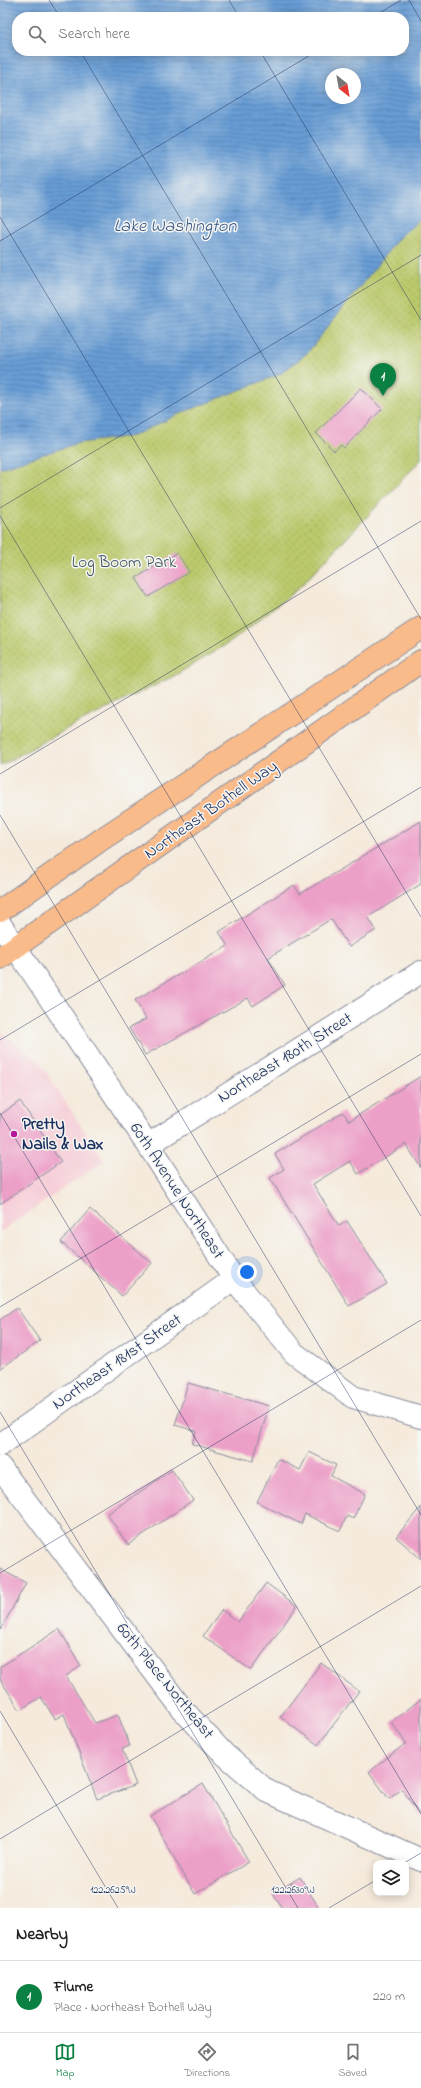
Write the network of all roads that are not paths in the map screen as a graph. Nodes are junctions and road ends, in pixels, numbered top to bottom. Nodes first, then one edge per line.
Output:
1 (421, 628) edge
2 (421, 661) edge
3 (0, 911) edge
4 (0, 924) edge
5 (8, 953) edge
6 (421, 972) edge
7 (148, 1145) junction
8 (234, 1279) junction
9 (421, 1417) edge
10 (0, 1445) edge
11 (0, 1467) edge
12 (421, 1860) edge

1 - 3 main road, Northeast Bothell Way
2 - 5 main road, Northeast Bothell Way
4 - 5 street, 60th Avenue Northeast
5 - 7 street, 60th Avenue Northeast
6 - 7 street, Northeast 180th Street
7 - 8 street, 60th Avenue Northeast
8 - 9 street, 60th Avenue Northeast
8 - 10 street, Northeast 181st Street
11 - 12 street, 60th Place Northeast

